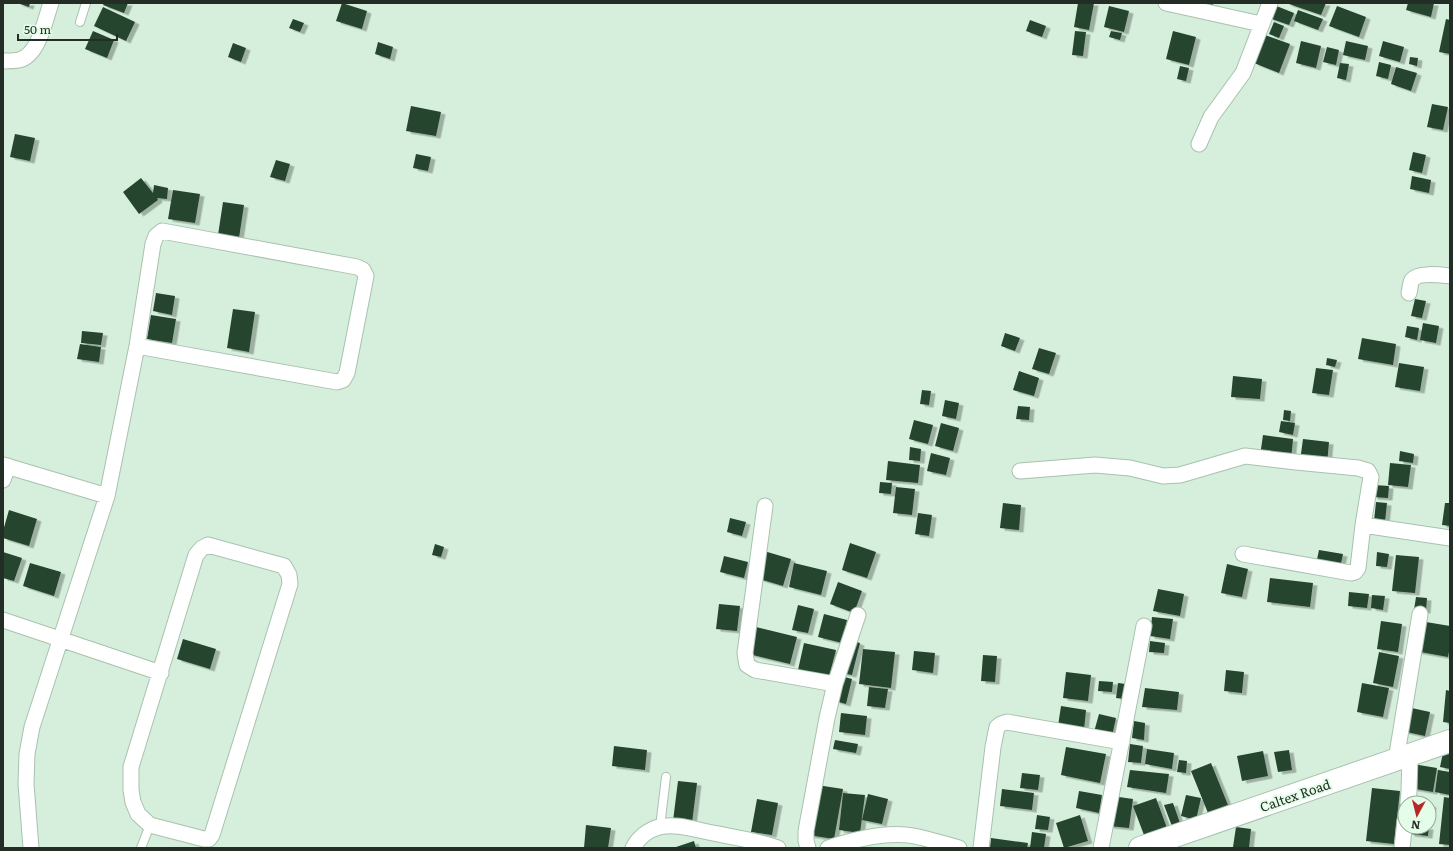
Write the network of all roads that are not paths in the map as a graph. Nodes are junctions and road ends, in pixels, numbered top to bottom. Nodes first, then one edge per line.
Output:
1 (51, 3) edge
2 (86, 3) edge
3 (1166, 3) edge
4 (1270, 3) edge
5 (80, 22) dead end
6 (1261, 24) junction
7 (3, 61) edge
8 (1199, 144) dead end
9 (1450, 276) edge
10 (1409, 293) dead end
11 (137, 346) junction
12 (5, 470) edge
13 (1020, 470) dead end
14 (107, 496) junction
15 (765, 506) dead end
16 (1363, 525) junction
17 (1450, 538) edge
18 (1242, 554) dead end
19 (1420, 614) dead end
20 (858, 615) dead end
21 (3, 620) edge
22 (1144, 626) dead end
23 (60, 638) junction
24 (161, 672) junction
25 (835, 684) junction
26 (1450, 741) edge
27 (1122, 742) junction
28 (1403, 757) junction
29 (666, 777) dead end
30 (1409, 795) edge
31 (150, 825) junction
32 (660, 827) junction
33 (1403, 835) edge
34 (1182, 841) edge
35 (32, 848) edge
36 (141, 848) edge
37 (633, 848) edge
38 (778, 848) edge
39 (808, 848) edge
40 (828, 848) edge
41 (959, 848) edge
42 (981, 848) edge
43 (1101, 848) edge
44 (1140, 848) edge
45 (1402, 848) edge

1 - 7 street
2 - 5 lane
3 - 6 street
4 - 6 street
6 - 8 street
9 - 10 street
11 - 11 street
11 - 14 street
12 - 14 street
13 - 16 street
14 - 23 street
15 - 25 street
16 - 17 street
16 - 18 street
19 - 28 street
20 - 25 street
21 - 23 street
22 - 27 street
23 - 24 street
23 - 35 street
24 - 31 street
24 - 31 street
25 - 39 street
26 - 28 street, Caltex Road
27 - 42 street
27 - 43 street
28 - 30 street
28 - 34 street, Caltex Road
29 - 32 lane
31 - 36 lane
32 - 37 street
32 - 38 street
33 - 45 street
34 - 44 street, Caltex Road
40 - 41 street

